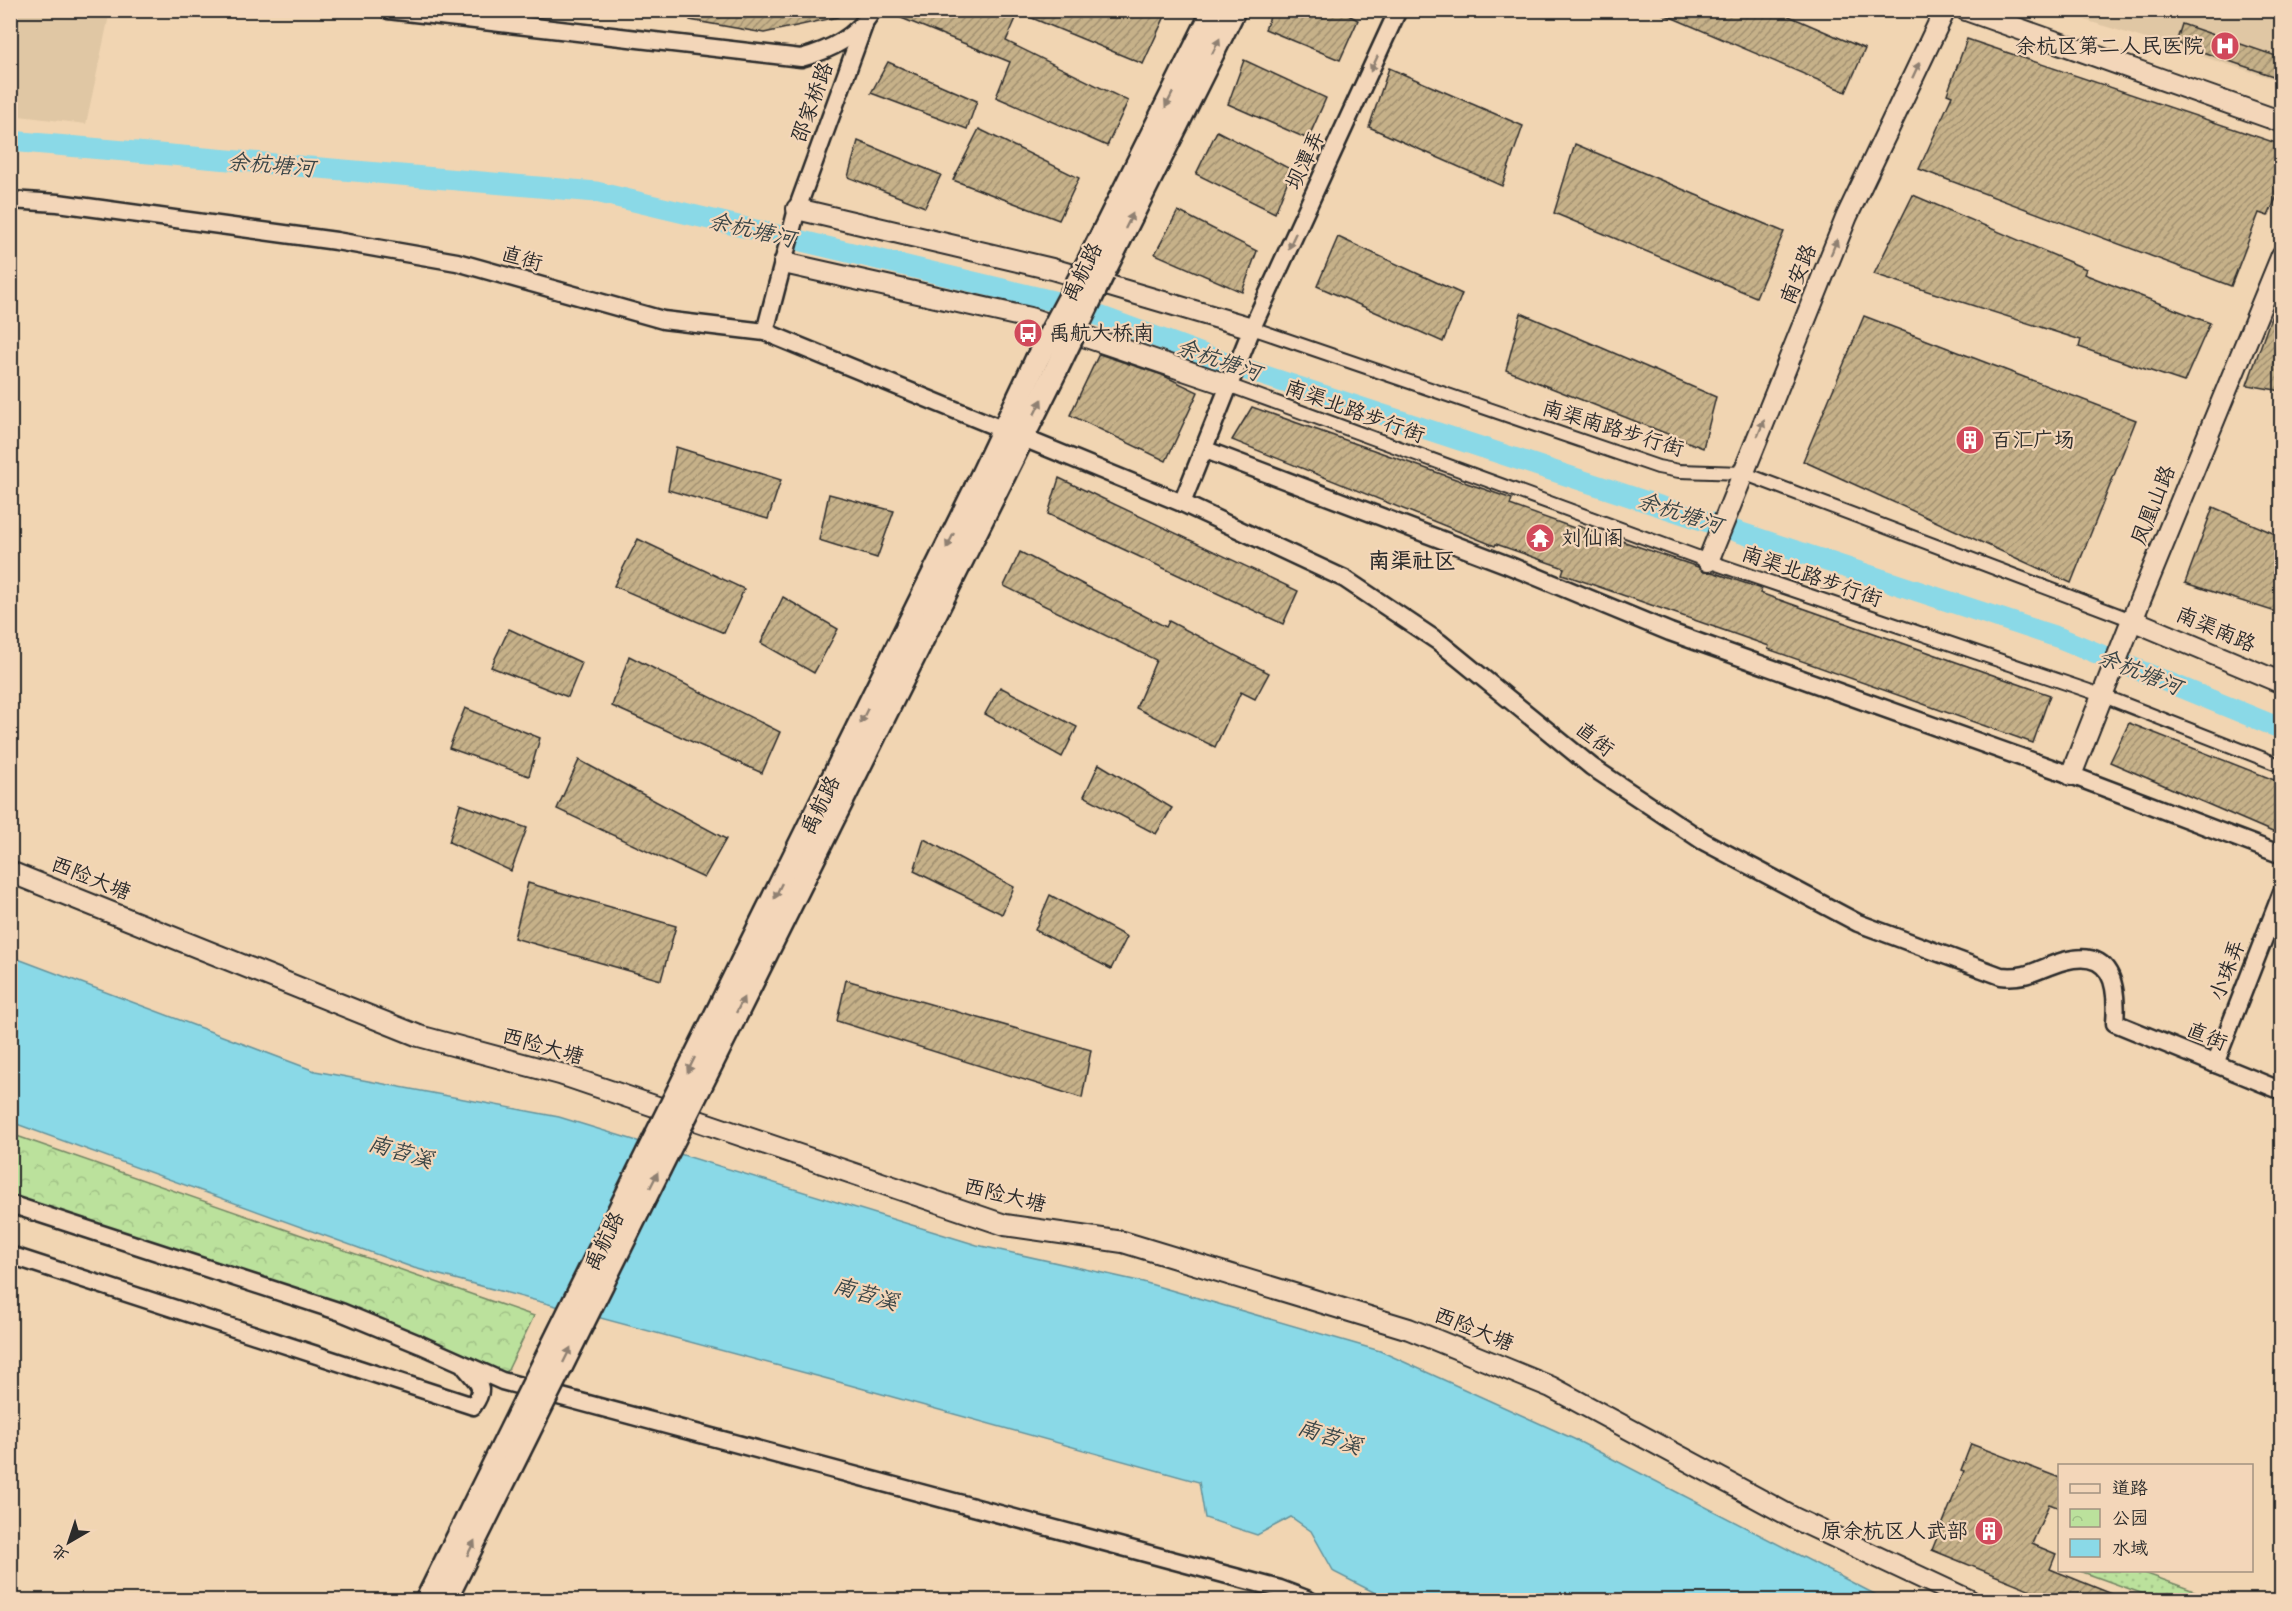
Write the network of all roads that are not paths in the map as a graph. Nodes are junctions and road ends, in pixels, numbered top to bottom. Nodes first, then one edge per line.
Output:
1 (388, 10) edge
2 (1214, 10) edge
3 (1234, 10) edge
4 (1398, 10) edge
5 (1945, 10) edge
6 (1966, 10) edge
7 (870, 14) edge
8 (2282, 122) edge
9 (10, 200) edge
10 (797, 209) junction
11 (2282, 255) edge
12 (784, 264) junction
13 (1095, 269) junction
14 (1252, 328) junction
15 (765, 332) junction
16 (1229, 381) junction
17 (1014, 432) junction
18 (1203, 449) junction
19 (1741, 478) junction
20 (985, 493) junction
21 (1182, 503) junction
22 (1707, 561) junction
23 (2132, 620) junction
24 (2282, 683) edge
25 (2105, 687) junction
26 (2282, 766) edge
27 (2071, 775) junction
28 (2282, 855) edge
29 (10, 872) edge
30 (2282, 892) edge
31 (2215, 1064) junction
32 (2282, 1091) edge
33 (10, 1204) edge
34 (10, 1255) edge
35 (463, 1364) junction
36 (427, 1600) edge
37 (445, 1600) edge
38 (1309, 1600) edge
39 (1969, 1600) edge

1 - 7 street
2 -> 13 main road, 禹航路
13 -> 3 main road, 禹航路
4 -> 14 street, 坝潭弄
19 -> 5 street, 南安路
6 - 8 street
7 - 10 street, 邵家桥路
9 - 15 street, 直街
10 - 12 street, 邵家桥路
10 - 14 street
11 - 23 street, 凤凰山路
12 - 15 street, 邵家桥路
12 - 16 street
13 - 17 main road, 禹航路, bridge
14 - 16 street, 坝潭弄
14 - 19 street, 南渠南路步行街
15 - 17 street, 直街
16 - 18 street, 坝潭弄
16 - 22 street, 南渠北路步行街
17 - 20 main road, 禹航路
17 - 21 street, 直街
18 - 21 street, 坝潭弄
18 - 27 street
19 - 22 street, 南安路
19 - 23 street, 南渠南路步行街
20 -> 36 main road, 禹航路, bridge
37 -> 20 main road, bridge
21 - 31 street, 直街
22 - 25 street, 南渠北路步行街
23 - 24 street, 南渠南路
23 - 25 street, 凤凰山路
25 - 26 street, 南渠北路步行街
25 - 27 street, 凤凰山路
27 - 28 street
29 - 39 street, 西险大塘
30 - 31 street, 小珠弄
31 - 32 street, 直街
33 - 35 street
34 - 35 street
35 - 38 street

